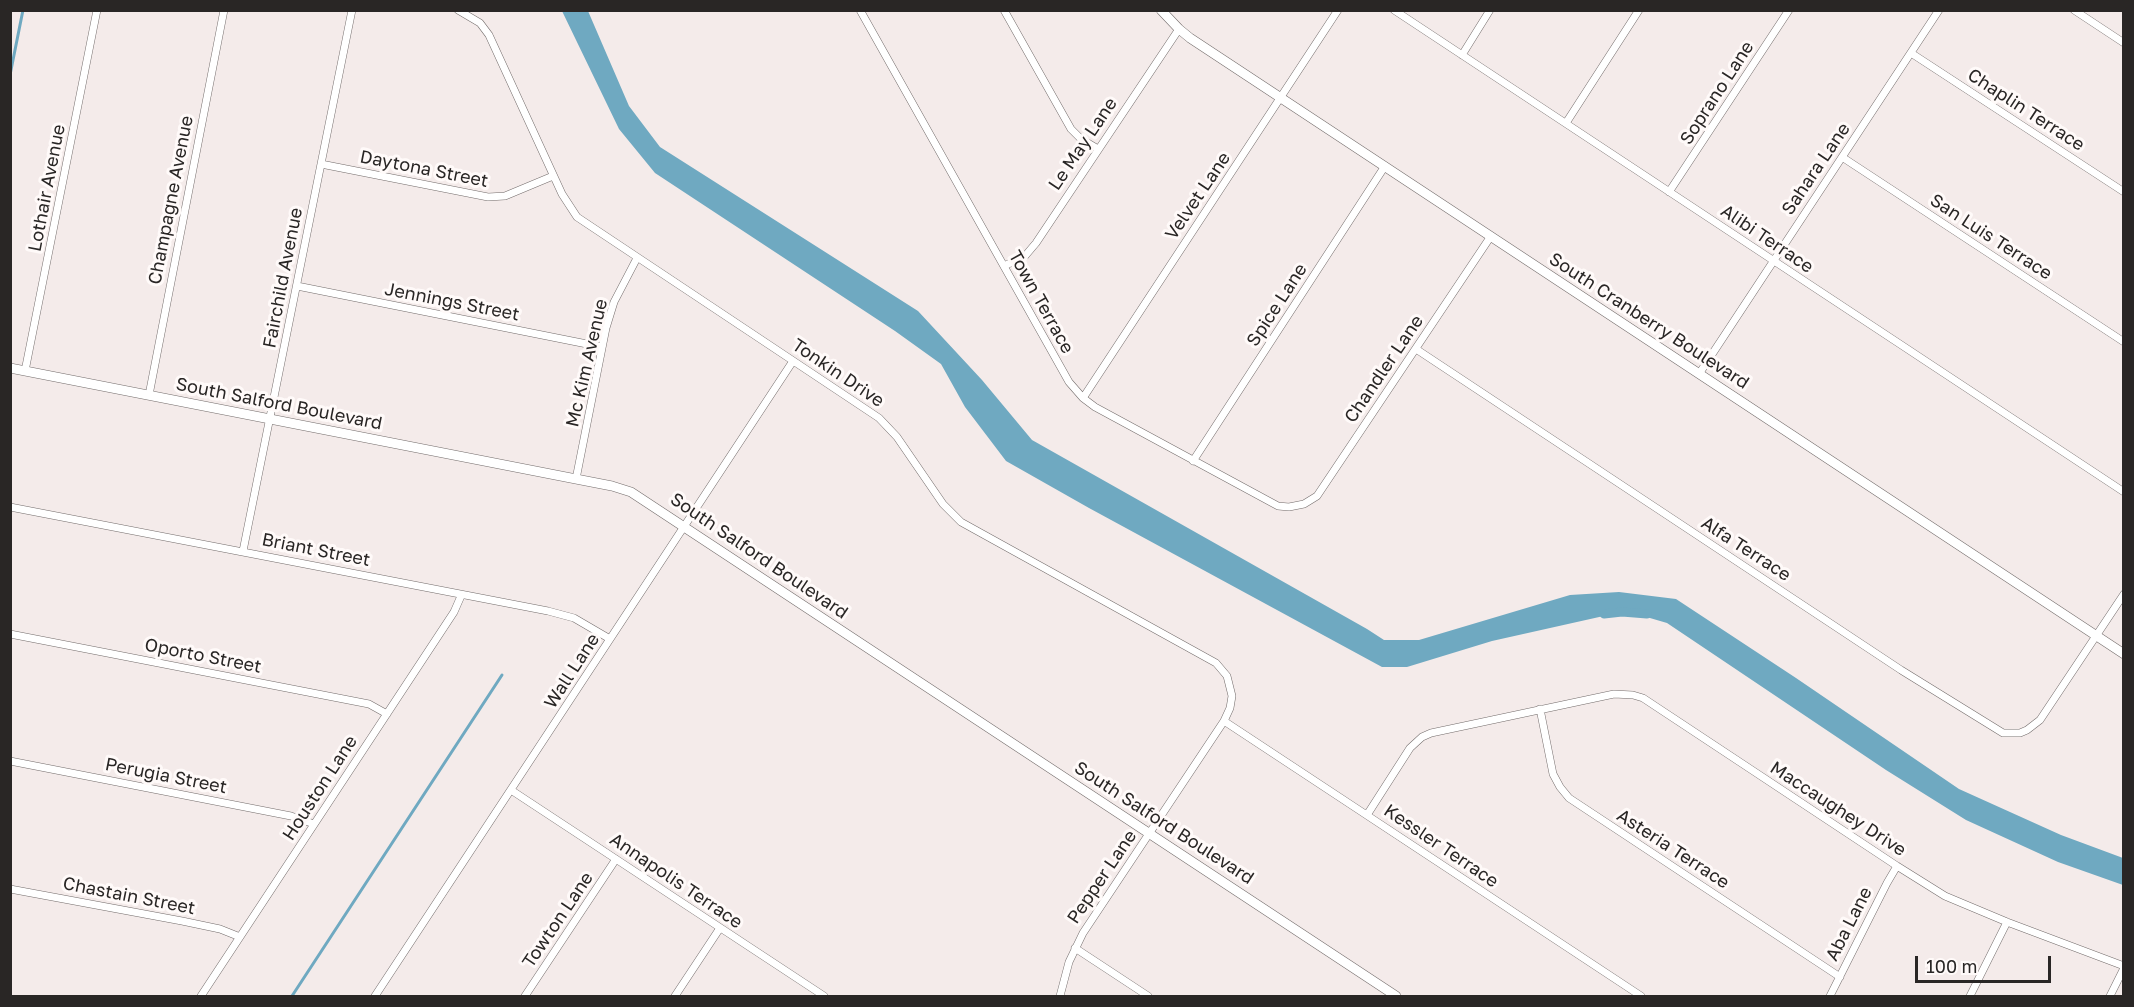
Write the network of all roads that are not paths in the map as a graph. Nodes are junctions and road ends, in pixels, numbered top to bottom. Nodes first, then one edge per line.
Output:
1 (97, 10) edge
2 (224, 10) edge
3 (352, 10) edge
4 (458, 10) edge
5 (860, 10) edge
6 (1004, 10) edge
7 (1161, 10) edge
8 (1338, 10) edge
9 (1394, 10) edge
10 (1490, 10) edge
11 (1639, 10) edge
12 (1789, 10) edge
13 (1939, 10) edge
14 (2074, 10) edge
15 (1179, 29) junction
16 (2124, 43) edge
17 (1911, 53) junction
18 (1462, 55) junction
19 (1281, 98) junction
20 (1566, 123) junction
21 (1098, 149) junction
22 (1842, 157) junction
23 (321, 164) junction
24 (1385, 166) junction
25 (553, 176) junction
26 (1670, 192) junction
27 (2124, 192) edge
28 (1491, 237) junction
29 (637, 258) junction
30 (1773, 261) junction
31 (1004, 266) junction
32 (297, 286) junction
33 (2124, 342) edge
34 (602, 347) junction
35 (1416, 349) junction
36 (793, 361) junction
37 (10, 368) edge
38 (25, 371) junction
39 (1699, 374) junction
40 (149, 395) junction
41 (1083, 398) junction
42 (270, 419) junction
43 (1193, 461) junction
44 (576, 479) junction
45 (2124, 492) edge
46 (10, 507) edge
47 (1293, 507) joint
48 (685, 528) junction
49 (243, 551) junction
50 (2124, 594) edge
51 (461, 596) junction
52 (10, 634) edge
53 (2096, 636) junction
54 (610, 639) junction
55 (2124, 654) edge
56 (1540, 709) junction
57 (387, 714) junction
58 (1224, 721) junction
59 (10, 761) edge
60 (511, 790) junction
61 (1367, 814) junction
62 (314, 824) junction
63 (1150, 833) junction
64 (616, 859) junction
65 (1897, 866) junction
66 (10, 889) edge
67 (2007, 922) junction
68 (720, 928) junction
69 (240, 937) junction
70 (1075, 948) junction
71 (2124, 967) edge
72 (1840, 977) junction
73 (201, 996) edge
74 (375, 996) edge
75 (525, 996) edge
76 (675, 996) edge
77 (824, 996) edge
78 (1060, 996) edge
79 (1148, 996) edge
80 (1396, 996) edge
81 (1641, 996) edge
82 (1830, 996) edge
83 (1970, 996) edge
84 (2110, 996) edge

1 - 38 street, Lothair Avenue
2 - 40 street, Champagne Avenue
3 - 23 street, Fairchild Avenue
4 - 25 street, Tonkin Drive
5 - 31 street, Town Terrace
6 - 21 street
7 - 15 street, South Cranberry Boulevard
8 - 19 street, Velvet Lane
9 - 18 street, Alibi Terrace
10 - 18 street
11 - 20 street
12 - 26 street, Soprano Lane
13 - 17 street, Sahara Lane
14 - 16 street
15 - 19 street, South Cranberry Boulevard
15 - 21 street, Le May Lane
17 - 22 street, Sahara Lane
17 - 27 street, Chaplin Terrace
18 - 20 street, Alibi Terrace
19 - 24 street, South Cranberry Boulevard
19 - 41 street, Velvet Lane
20 - 26 street, Alibi Terrace
21 - 31 street, Le May Lane
22 - 30 street, Sahara Lane
22 - 33 street, San Luis Terrace
23 - 25 street, Daytona Street
23 - 32 street, Fairchild Avenue
24 - 28 street, South Cranberry Boulevard
24 - 43 street, Spice Lane
25 - 29 street, Tonkin Drive
26 - 30 street, Alibi Terrace
28 - 35 street, Chandler Lane
28 - 39 street, South Cranberry Boulevard
29 - 34 street, Mc Kim Avenue
29 - 36 street, Tonkin Drive
30 - 39 street, Sahara Lane
30 - 45 street, Alibi Terrace
31 - 41 street, Town Terrace
32 - 34 street, Jennings Street
32 - 42 street, Fairchild Avenue
34 - 44 street, Mc Kim Avenue
35 - 47 street, Chandler Lane
35 - 53 street, Alfa Terrace
36 - 48 street, Wall Lane
36 - 58 street, Tonkin Drive
37 - 38 street, South Salford Boulevard
38 - 40 street, South Salford Boulevard
39 - 53 street, South Cranberry Boulevard
40 - 42 street, South Salford Boulevard
41 - 43 street, Town Terrace
42 - 44 street, South Salford Boulevard
42 - 49 street, Fairchild Avenue
43 - 47 street, Town Terrace
44 - 48 street, South Salford Boulevard
46 - 49 street, Briant Street
48 - 54 street, Wall Lane
48 - 63 street, South Salford Boulevard
49 - 51 street, Briant Street
50 - 53 street
51 - 54 street, Briant Street
51 - 57 street, Houston Lane
52 - 57 street, Oporto Street
53 - 55 street, South Cranberry Boulevard
54 - 60 street, Wall Lane
56 - 61 street, Maccaughey Drive
56 - 65 street, Maccaughey Drive
56 - 72 street, Asteria Terrace
57 - 62 street, Houston Lane
58 - 61 street, Kessler Terrace
58 - 63 street, Pepper Lane
59 - 62 street, Perugia Street
60 - 64 street, Annapolis Terrace
60 - 74 street, Wall Lane
61 - 81 street, Kessler Terrace
62 - 69 street, Houston Lane
63 - 70 street, Pepper Lane
63 - 80 street, South Salford Boulevard
64 - 68 street, Annapolis Terrace
64 - 75 street, Towton Lane
65 - 67 street, Maccaughey Drive
65 - 72 street, Aba Lane
66 - 69 street, Chastain Street
67 - 71 street, Maccaughey Drive
67 - 83 street
68 - 76 street
68 - 77 street, Annapolis Terrace
69 - 73 street, Houston Lane
70 - 78 street, Pepper Lane
70 - 79 street
71 - 84 street
72 - 82 street, Aba Lane

